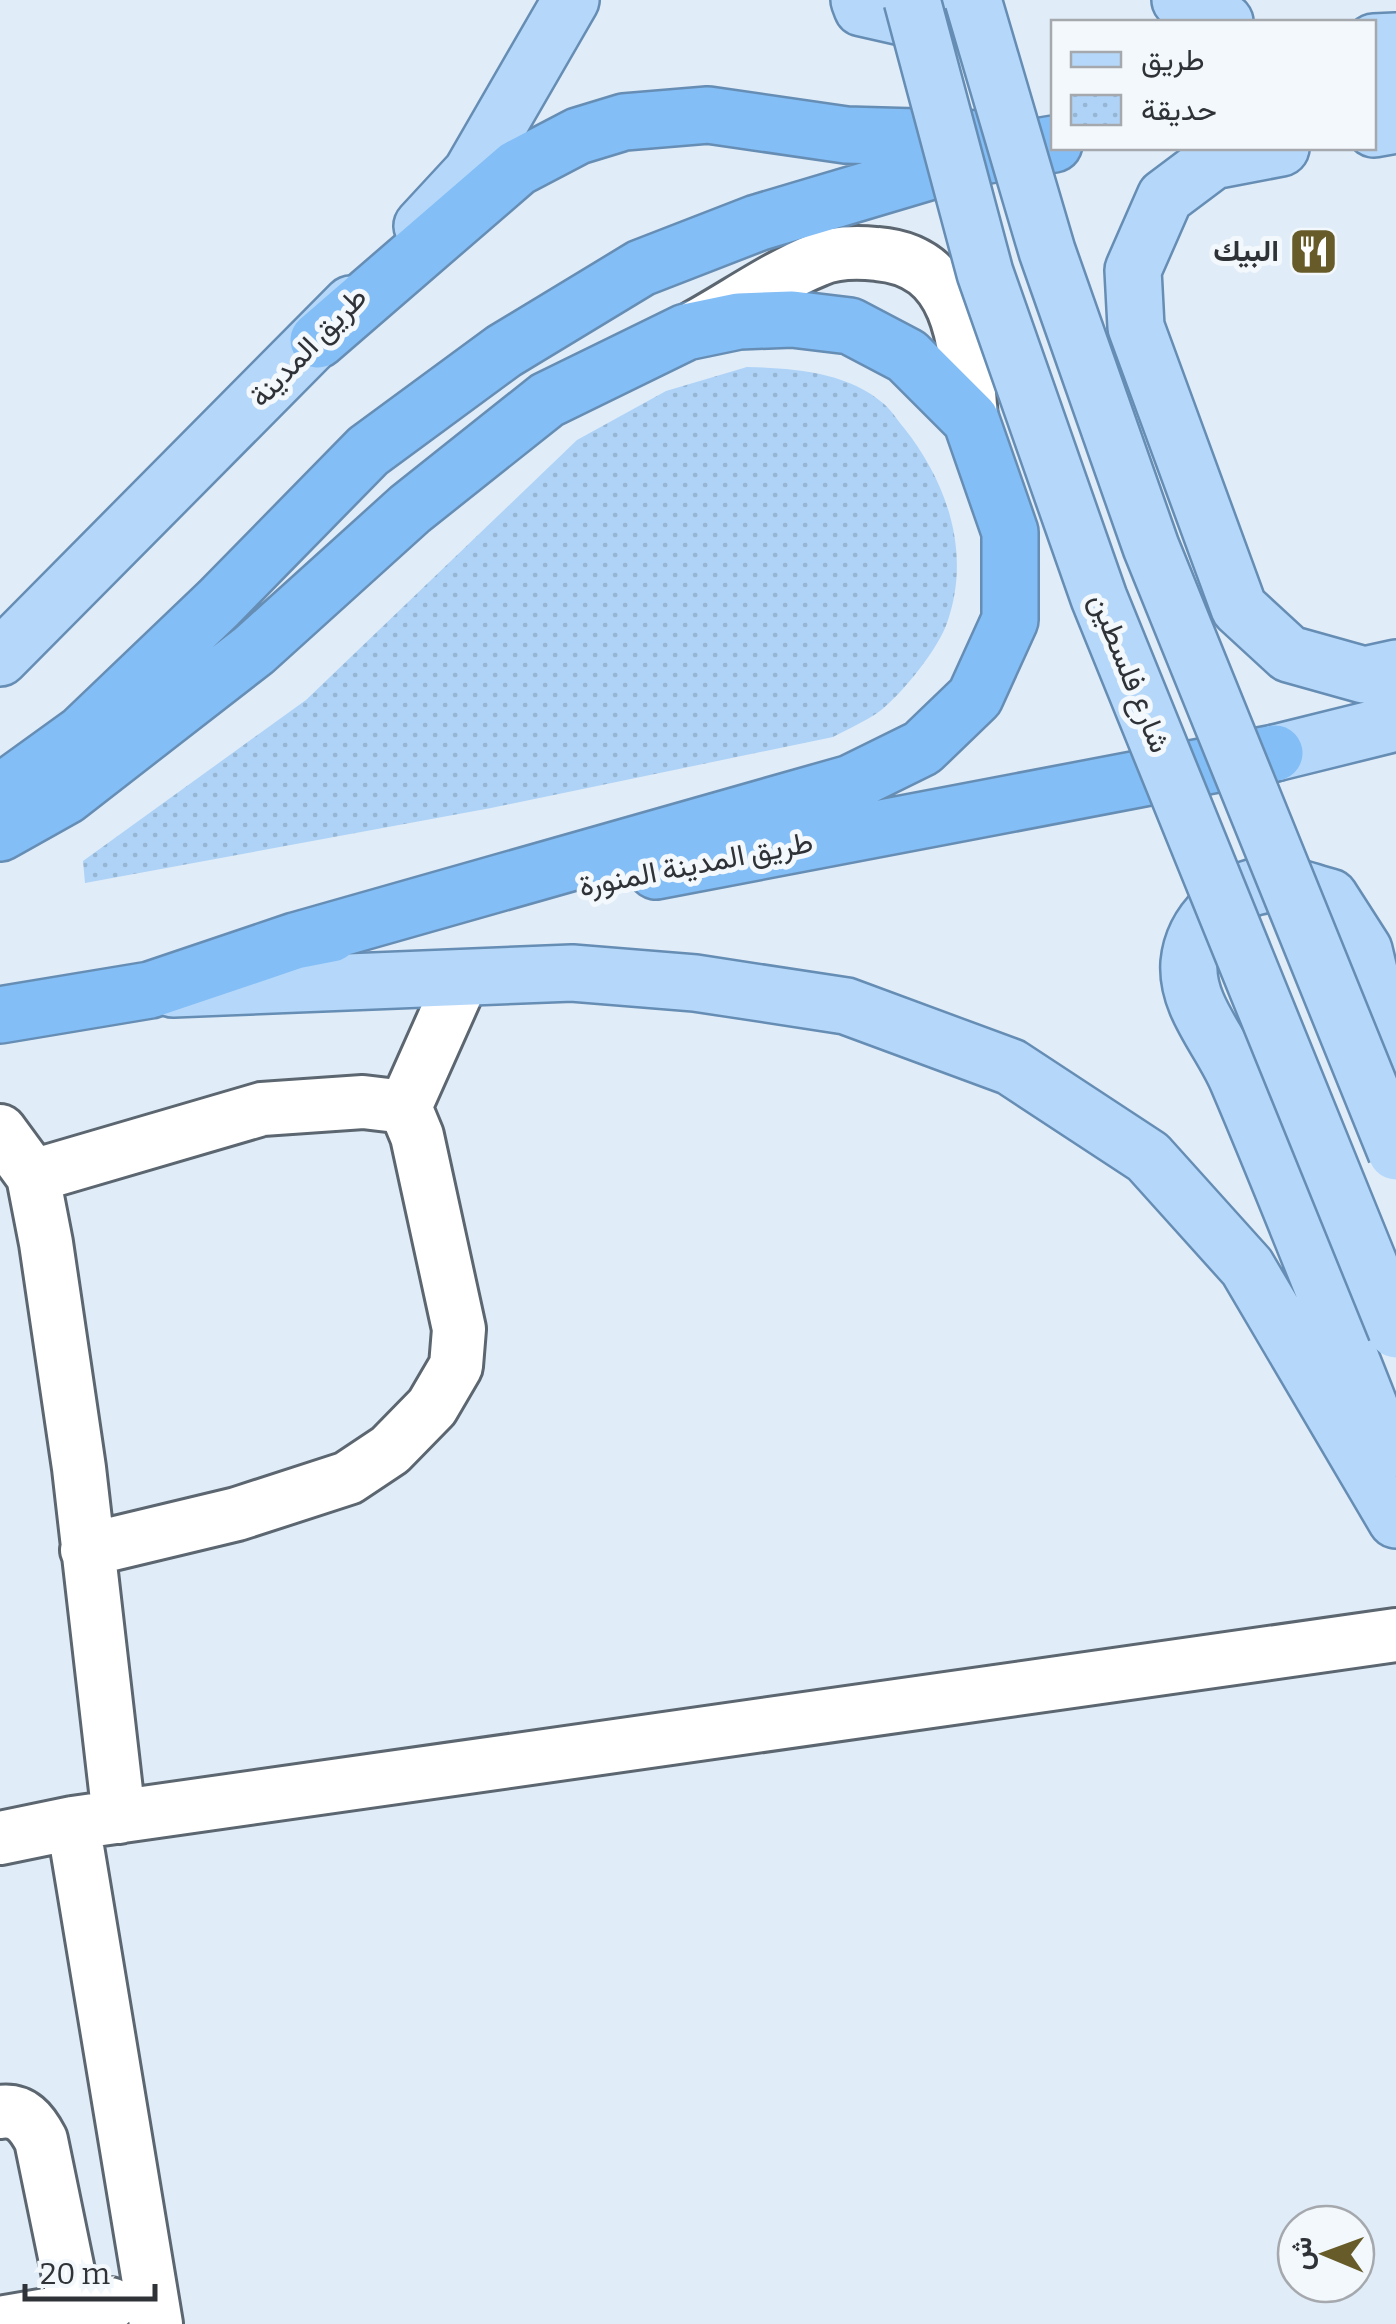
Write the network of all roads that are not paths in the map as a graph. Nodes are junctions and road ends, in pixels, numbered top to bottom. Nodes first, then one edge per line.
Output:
1 (571, 0) edge
2 (859, 0) edge
3 (912, 0) edge
4 (973, 0) edge
5 (1180, 0) edge
6 (1221, 20) edge
7 (1051, 142) edge
8 (1051, 143) edge
9 (1270, 150) edge
10 (686, 332) junction
11 (318, 340) junction
12 (972, 420) junction
13 (0, 658) edge
14 (1396, 668) edge
15 (1396, 723) edge
16 (1275, 753) joint
17 (0, 793) edge
18 (0, 834) edge
19 (294, 941) junction
20 (463, 977) junction
21 (150, 990) junction
22 (0, 1015) edge
23 (0, 1032) edge
24 (1396, 1057) edge
25 (405, 1107) junction
26 (0, 1131) edge
27 (1396, 1152) edge
28 (33, 1176) junction
29 (1396, 1330) edge
30 (1396, 1472) edge
31 (1396, 1520) edge
32 (88, 1550) junction
33 (1396, 1635) edge
34 (96, 1820) junction
35 (0, 1838) edge
36 (0, 2112) edge
37 (76, 2310) junction
38 (153, 2311) edge
39 (0, 2323) edge

1 - 11 main road, طريق المدينة
2 - 4 main road
3 - 29 main road, شارع فلسطين, bridge
4 - 27 main road, bridge
5 - 6 main road
7 - 11 highway
8 - 17 highway
9 - 14 main road
10 - 12 highway
10 - 12 street
10 - 18 highway
11 - 13 main road, طريق المدينة
12 - 19 highway
15 - 16 main road, طريق المدينة المنورة
16 - 19 highway, طريق المدينة المنورة
19 - 21 highway, طريق المدينة المنورة
20 - 21 main road
20 - 25 street
20 - 31 main road
21 - 22 highway, طريق المدينة المنورة
21 - 23 main road
24 - 30 main road
25 - 28 street
25 - 32 street
26 - 28 street
28 - 32 street
32 - 34 street
33 - 34 street
34 - 35 street
34 - 38 street
36 - 37 street
37 - 38 street
37 - 39 street

